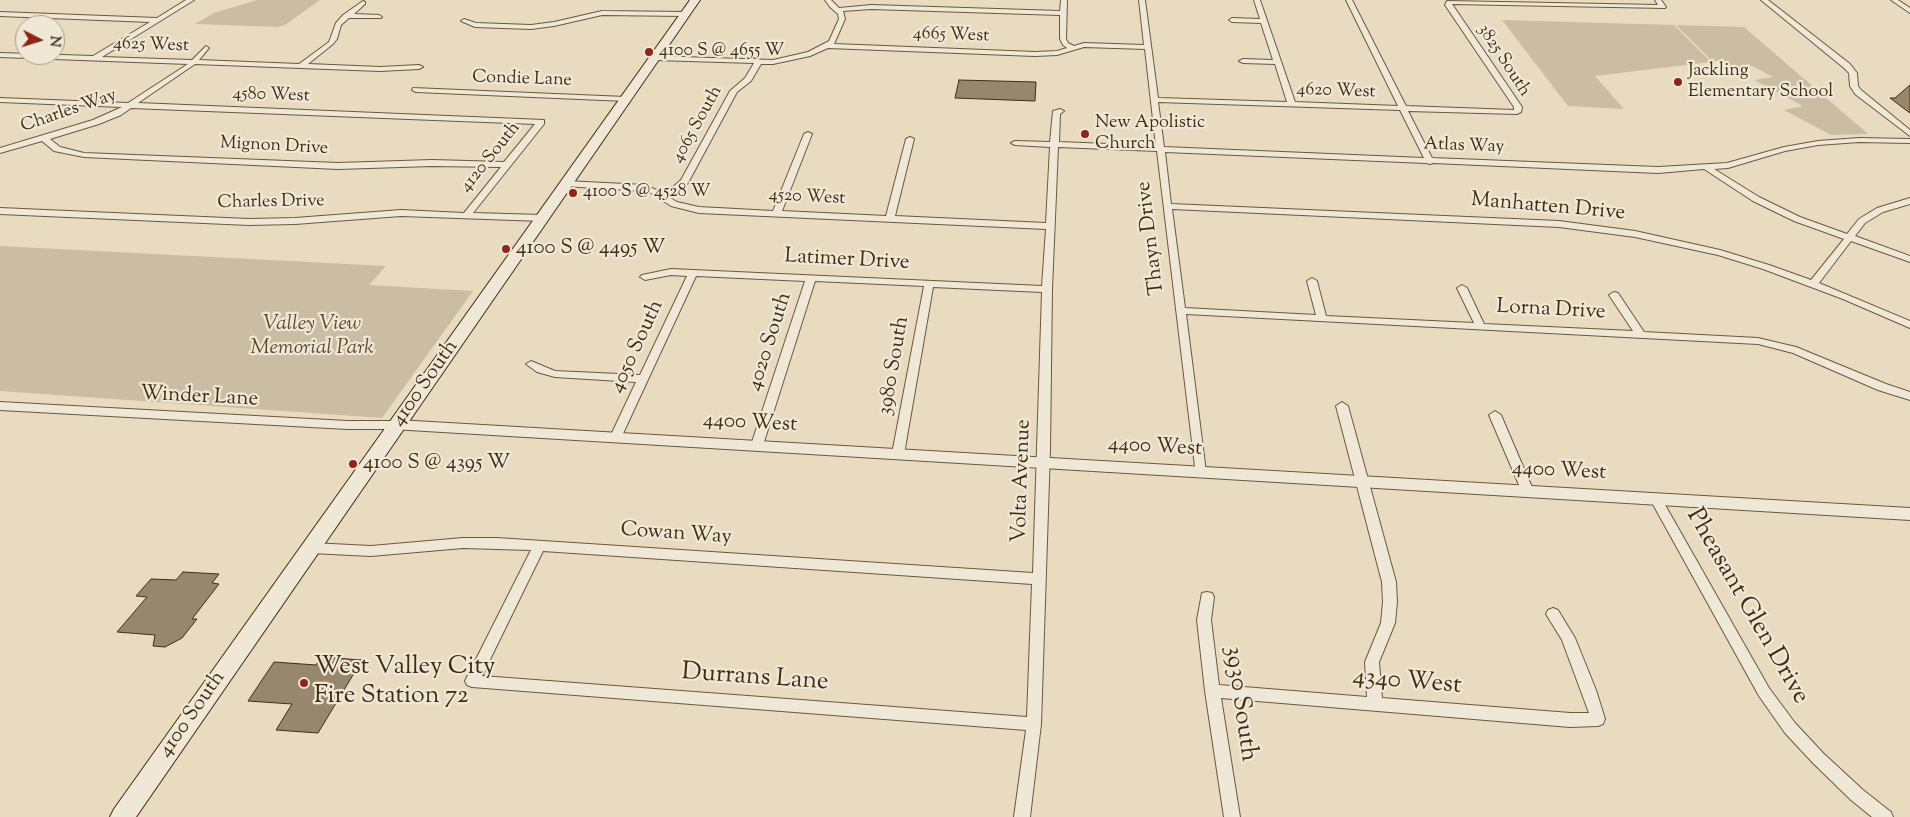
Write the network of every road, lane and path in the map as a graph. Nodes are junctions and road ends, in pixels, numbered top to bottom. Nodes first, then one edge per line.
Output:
1 (191, 0) edge
2 (695, 0) edge
3 (828, 0) edge
4 (902, 0) edge
5 (976, 0) edge
6 (1064, 0) edge
7 (1142, 0) edge
8 (1257, 0) edge
9 (1349, 0) edge
10 (1658, 0) edge
11 (1764, 0) edge
12 (1894, 0) edge
13 (364, 2) dead end
14 (900, 8) junction
15 (837, 10) junction
16 (973, 10) junction
17 (1910, 11) edge
18 (1064, 13) junction
19 (0, 14) edge
20 (685, 14) junction
21 (345, 16) junction
22 (380, 17) dead end
23 (158, 20) junction
24 (1232, 20) dead end
25 (464, 21) dead end
26 (1264, 21) junction
27 (827, 46) junction
28 (1148, 47) junction
29 (206, 48) dead end
30 (1073, 48) junction
31 (0, 55) edge
32 (95, 58) junction
33 (654, 58) junction
34 (1244, 61) dead end
35 (194, 62) junction
36 (758, 62) junction
37 (1278, 62) junction
38 (301, 66) junction
39 (420, 68) dead end
40 (416, 90) dead end
41 (626, 99) junction
42 (0, 100) edge
43 (1154, 100) junction
44 (1292, 105) junction
45 (131, 106) junction
46 (1404, 109) junction
47 (1060, 111) dead end
48 (1518, 112) joint
49 (541, 122) joint
50 (808, 134) dead end
51 (1910, 134) edge
52 (44, 138) junction
53 (910, 139) dead end
54 (1910, 141) edge
55 (1015, 143) dead end
56 (1054, 146) junction
57 (1160, 150) junction
58 (0, 151) edge
59 (1430, 162) junction
60 (507, 165) junction
61 (1707, 168) junction
62 (566, 184) junction
63 (661, 195) junction
64 (1910, 201) edge
65 (1167, 206) junction
66 (0, 211) edge
67 (777, 213) junction
68 (467, 215) junction
69 (542, 218) junction
70 (890, 218) junction
71 (1050, 226) junction
72 (1848, 238) junction
73 (1910, 259) edge
74 (694, 273) junction
75 (645, 278) dead end
76 (811, 278) junction
77 (1312, 280) dead end
78 (929, 284) junction
79 (1813, 284) junction
80 (1462, 288) dead end
81 (1047, 289) junction
82 (1614, 295) dead end
83 (1180, 311) junction
84 (1322, 318) junction
85 (1910, 325) edge
86 (1480, 326) junction
87 (1640, 334) junction
88 (531, 364) dead end
89 (644, 379) junction
90 (1910, 396) edge
91 (0, 406) edge
92 (1342, 406) dead end
93 (1495, 415) dead end
94 (397, 425) junction
95 (616, 437) junction
96 (757, 445) junction
97 (898, 454) junction
98 (1044, 462) junction
99 (1200, 472) junction
100 (1362, 482) junction
101 (1528, 492) junction
102 (1656, 499) junction
103 (1910, 514) edge
104 (540, 545) junction
105 (311, 548) junction
106 (1039, 579) junction
107 (1206, 597) dead end
108 (1553, 614) dead end
109 (1212, 691) junction
110 (1375, 703) junction
111 (1034, 724) junction
112 (122, 817) edge
113 (1022, 817) edge
114 (1232, 817) edge
115 (1885, 817) edge

1 - 23 street
2 - 20 main road, 4100 South
3 - 15 street
4 - 14 street
5 - 16 street
6 - 18 street
7 - 28 street, Thayn Drive
8 - 26 street
9 - 46 street
10 - 48 street, 3825 South
11 - 51 street
12 - 17 street
13 - 21 street
14 - 15 street
14 - 16 street
15 - 27 street
16 - 18 street
18 - 30 street
19 - 23 street
20 - 25 street
20 - 33 main road, 4100 South
21 - 22 street
21 - 38 street
23 - 32 street
24 - 26 street
26 - 37 street
27 - 30 street, 4665 West
27 - 36 street
28 - 30 street, 4665 West
28 - 43 street, Thayn Drive
29 - 35 street, Charles Way
31 - 32 street, 4625 West
32 - 35 street, 4625 West
33 - 36 street
33 - 41 main road, 4100 South
34 - 37 street
35 - 38 street, 4625 West
35 - 45 street, Charles Way
36 - 63 street, 4065 South
37 - 44 street
38 - 39 street, 4625 West
40 - 41 street, Condie Lane
41 - 62 main road, 4100 South
42 - 45 street, 4580 West
43 - 44 street, 4620 West
43 - 57 street, Thayn Drive
44 - 46 street, 4620 West
45 - 49 street, 4580 West
45 - 52 street, Charles Way
46 - 48 street, 4620 West
46 - 59 street
47 - 56 street, Volta Avenue
49 - 60 street, 4120 South
50 - 67 street
52 - 58 street, Charles Way
52 - 60 street, Mignon Drive
53 - 70 street
54 - 61 street, Atlas Way
55 - 56 street, Atlas Way
56 - 57 street, Atlas Way
56 - 71 street, Volta Avenue
57 - 59 street, Atlas Way
57 - 65 street, Thayn Drive
59 - 61 street, Atlas Way
60 - 68 street, 4120 South
61 - 72 street
62 - 63 street, 4520 West
62 - 69 main road, 4100 South
63 - 67 street, 4520 West
64 - 72 street
65 - 79 street, Manhatten Drive
65 - 83 street, Thayn Drive
66 - 68 street, Charles Drive
67 - 70 street, 4520 West
68 - 69 street, Charles Drive
69 - 94 main road, 4100 South
70 - 71 street, 4520 West
71 - 81 street, Volta Avenue
72 - 73 street
72 - 79 street
74 - 75 street, Latimer Drive
74 - 76 street, Latimer Drive
74 - 89 street, 4050 South
76 - 78 street, Latimer Drive
76 - 96 street, 4020 South
77 - 84 street
78 - 81 street, Latimer Drive
78 - 97 street, 3980 South
79 - 85 street, Manhatten Drive
80 - 86 street
81 - 98 street, Volta Avenue
82 - 87 street
83 - 84 street, Lorna Drive
83 - 99 street, Thayn Drive
84 - 86 street, Lorna Drive
86 - 87 street, Lorna Drive
87 - 90 street, Lorna Drive
88 - 89 street
89 - 95 street, 4050 South
91 - 94 street, Winder Lane
92 - 100 street
93 - 101 street
94 - 95 street, 4400 West
94 - 105 main road, 4100 South
95 - 96 street, 4400 West
96 - 97 street, 4400 West
97 - 98 street, 4400 West
98 - 99 street, 4400 West
98 - 106 street, Volta Avenue
99 - 100 street, 4400 West
100 - 101 street, 4400 West
100 - 110 street
101 - 102 street, 4400 West
102 - 103 street, 4400 West
102 - 115 street, Pheasant Glen Drive
104 - 105 street, Cowan Way
104 - 106 street, Cowan Way
104 - 111 street, Durrans Lane
105 - 112 main road, 4100 South
106 - 111 street, Volta Avenue
107 - 109 street, 3930 South
108 - 110 street, 4340 West
109 - 110 street, 4340 West
109 - 114 street, 3930 South
111 - 113 street, Volta Avenue

